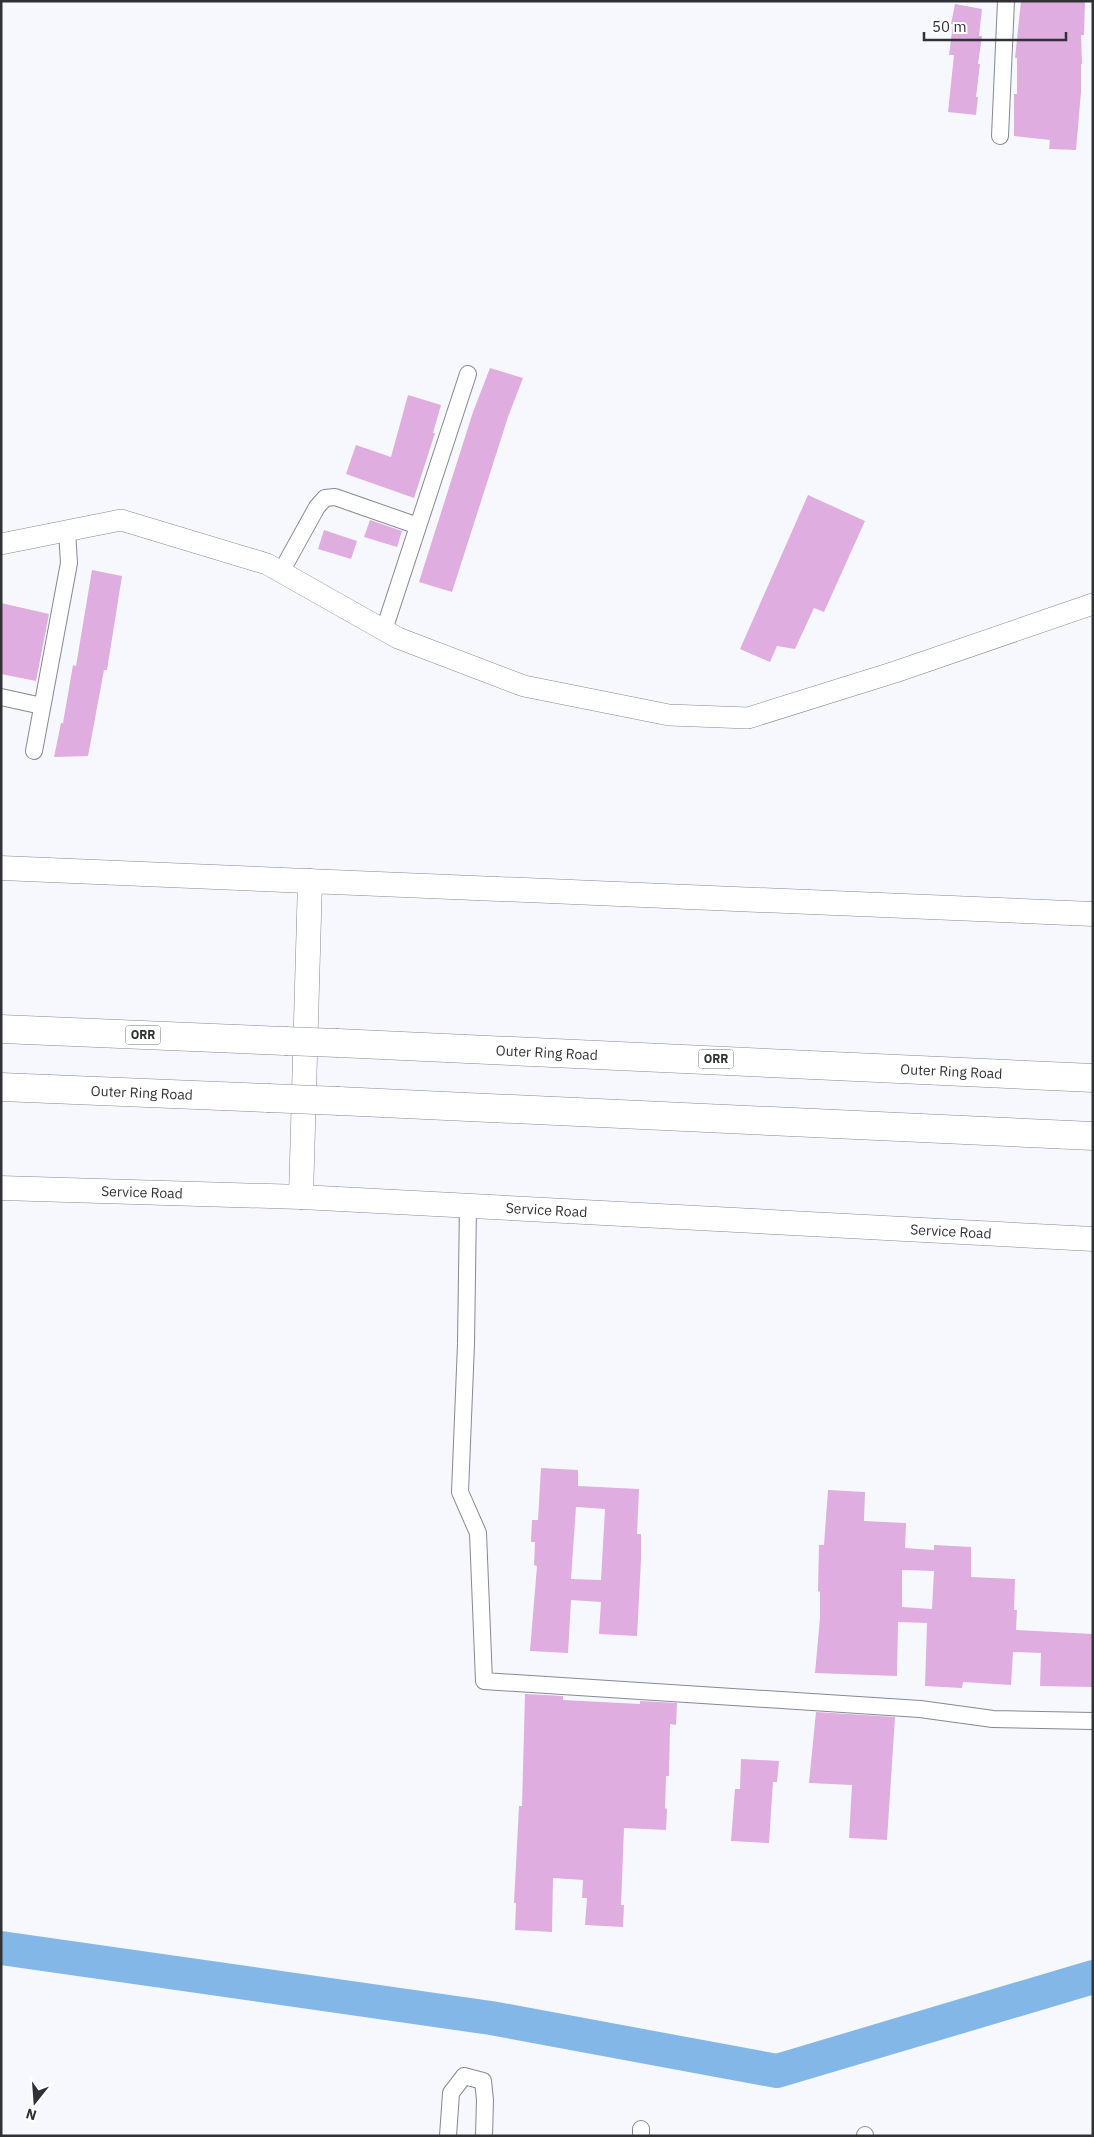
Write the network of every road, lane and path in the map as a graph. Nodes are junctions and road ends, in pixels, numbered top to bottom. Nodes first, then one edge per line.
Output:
1 (1006, 1) edge
2 (1000, 136) dead end
3 (468, 374) dead end
4 (418, 526) junction
5 (68, 531) junction
6 (1, 544) edge
7 (281, 572) junction
8 (1093, 604) edge
9 (384, 630) junction
10 (1, 697) edge
11 (42, 706) junction
12 (34, 751) dead end
13 (1, 868) edge
14 (310, 881) junction
15 (1093, 914) edge
16 (1, 1028) edge
17 (1093, 1078) edge
18 (1, 1087) edge
19 (1093, 1136) edge
20 (1, 1188) edge
21 (301, 1197) junction
22 (468, 1206) junction
23 (1093, 1239) edge
24 (1093, 1721) edge
25 (448, 2136) edge
26 (484, 2136) edge

1 - 2 street
3 - 4 street
4 - 7 street
4 - 9 street
5 - 6 street
5 - 7 street
5 - 11 street
7 - 9 street
8 - 9 street
10 - 11 street
11 - 12 street
13 - 14 main road
14 - 15 main road
14 - 21 main road
16 - 17 highway, Outer Ring Road / ORR, bridge
18 - 19 highway, Outer Ring Road, bridge
20 - 21 main road, Service Road
21 - 22 main road, Service Road
22 - 23 main road, Service Road
22 - 24 street
25 - 26 street

